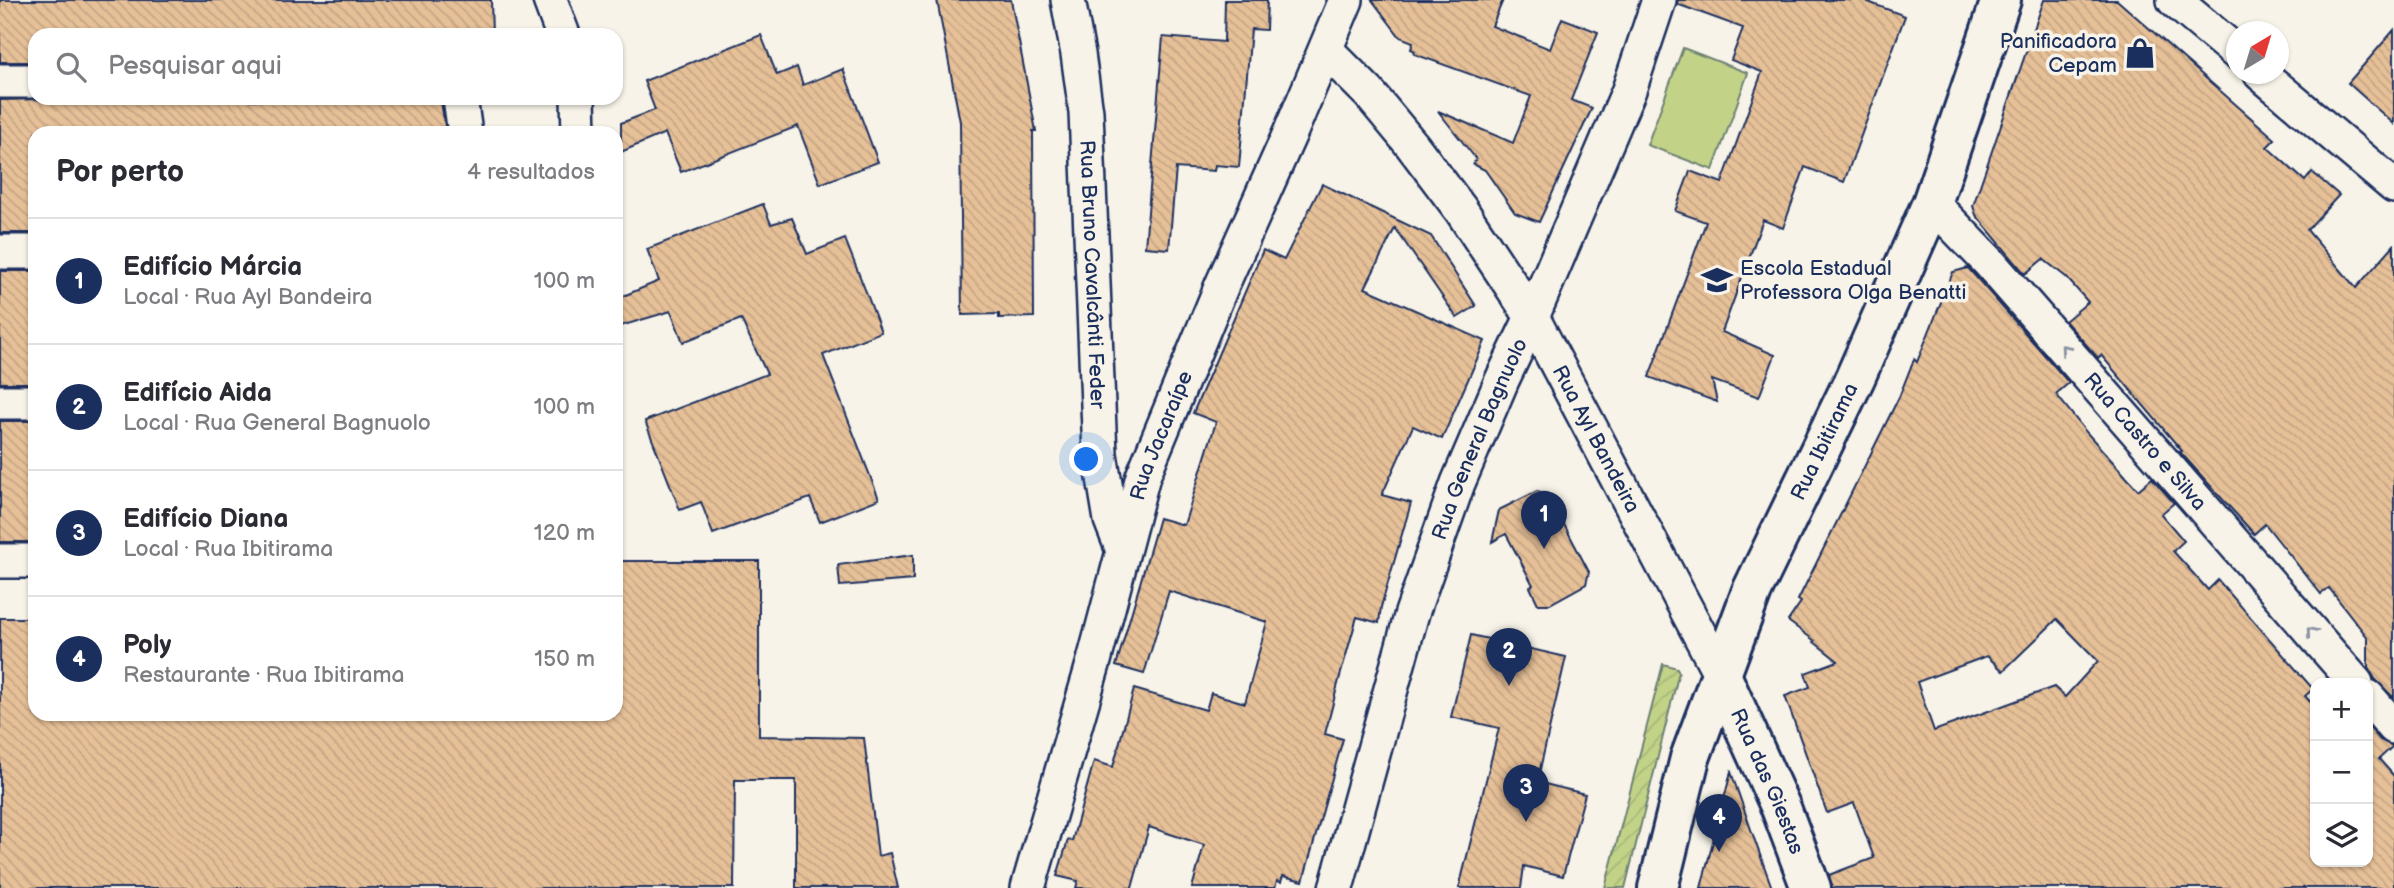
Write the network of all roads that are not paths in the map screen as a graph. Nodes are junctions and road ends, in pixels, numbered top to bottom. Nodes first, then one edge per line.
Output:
1 (551, 0) edge
2 (1068, 0) edge
3 (1346, 0) edge
4 (1659, 0) edge
5 (2001, 0) edge
6 (2174, 0) edge
7 (561, 28) edge
8 (2226, 44) edge
9 (1326, 50) junction
10 (0, 81) edge
11 (28, 81) edge
12 (2273, 84) edge
13 (461, 105) edge
14 (578, 105) edge
15 (464, 126) edge
16 (579, 126) edge
17 (2394, 186) edge
18 (1932, 203) junction
19 (0, 252) edge
20 (28, 252) edge
21 (1532, 317) junction
22 (0, 402) edge
23 (28, 402) edge
24 (1122, 548) junction
25 (0, 561) edge
26 (28, 561) edge
27 (1721, 675) junction
28 (2352, 678) edge
29 (2373, 703) edge
30 (2394, 727) edge
31 (1028, 888) edge
32 (1336, 888) edge
33 (1658, 888) edge
34 (1811, 888) edge

1 - 7 street
2 - 24 street, Rua Bruno Cavalcânti Feder
3 - 9 street, Rua Jacaraípe
4 - 21 street, Rua General Bagnuolo
5 - 18 main road, Rua Ibitirama
6 - 8 street
9 - 21 street, Rua Ayl Bandeira
9 - 24 street, Rua Jacaraípe
10 - 11 street
12 - 17 street
13 - 15 street
14 - 16 street
18 - 27 main road, Rua Ibitirama
28 -> 18 street, Rua Castro e Silva
19 - 20 street
21 - 27 street, Rua Ayl Bandeira
21 - 32 street, Rua General Bagnuolo
22 - 23 street
24 - 31 street, Rua Jacaraípe
25 - 26 street
27 - 33 main road, Rua Ibitirama
27 - 34 main road, Rua das Giestas
29 - 30 street

